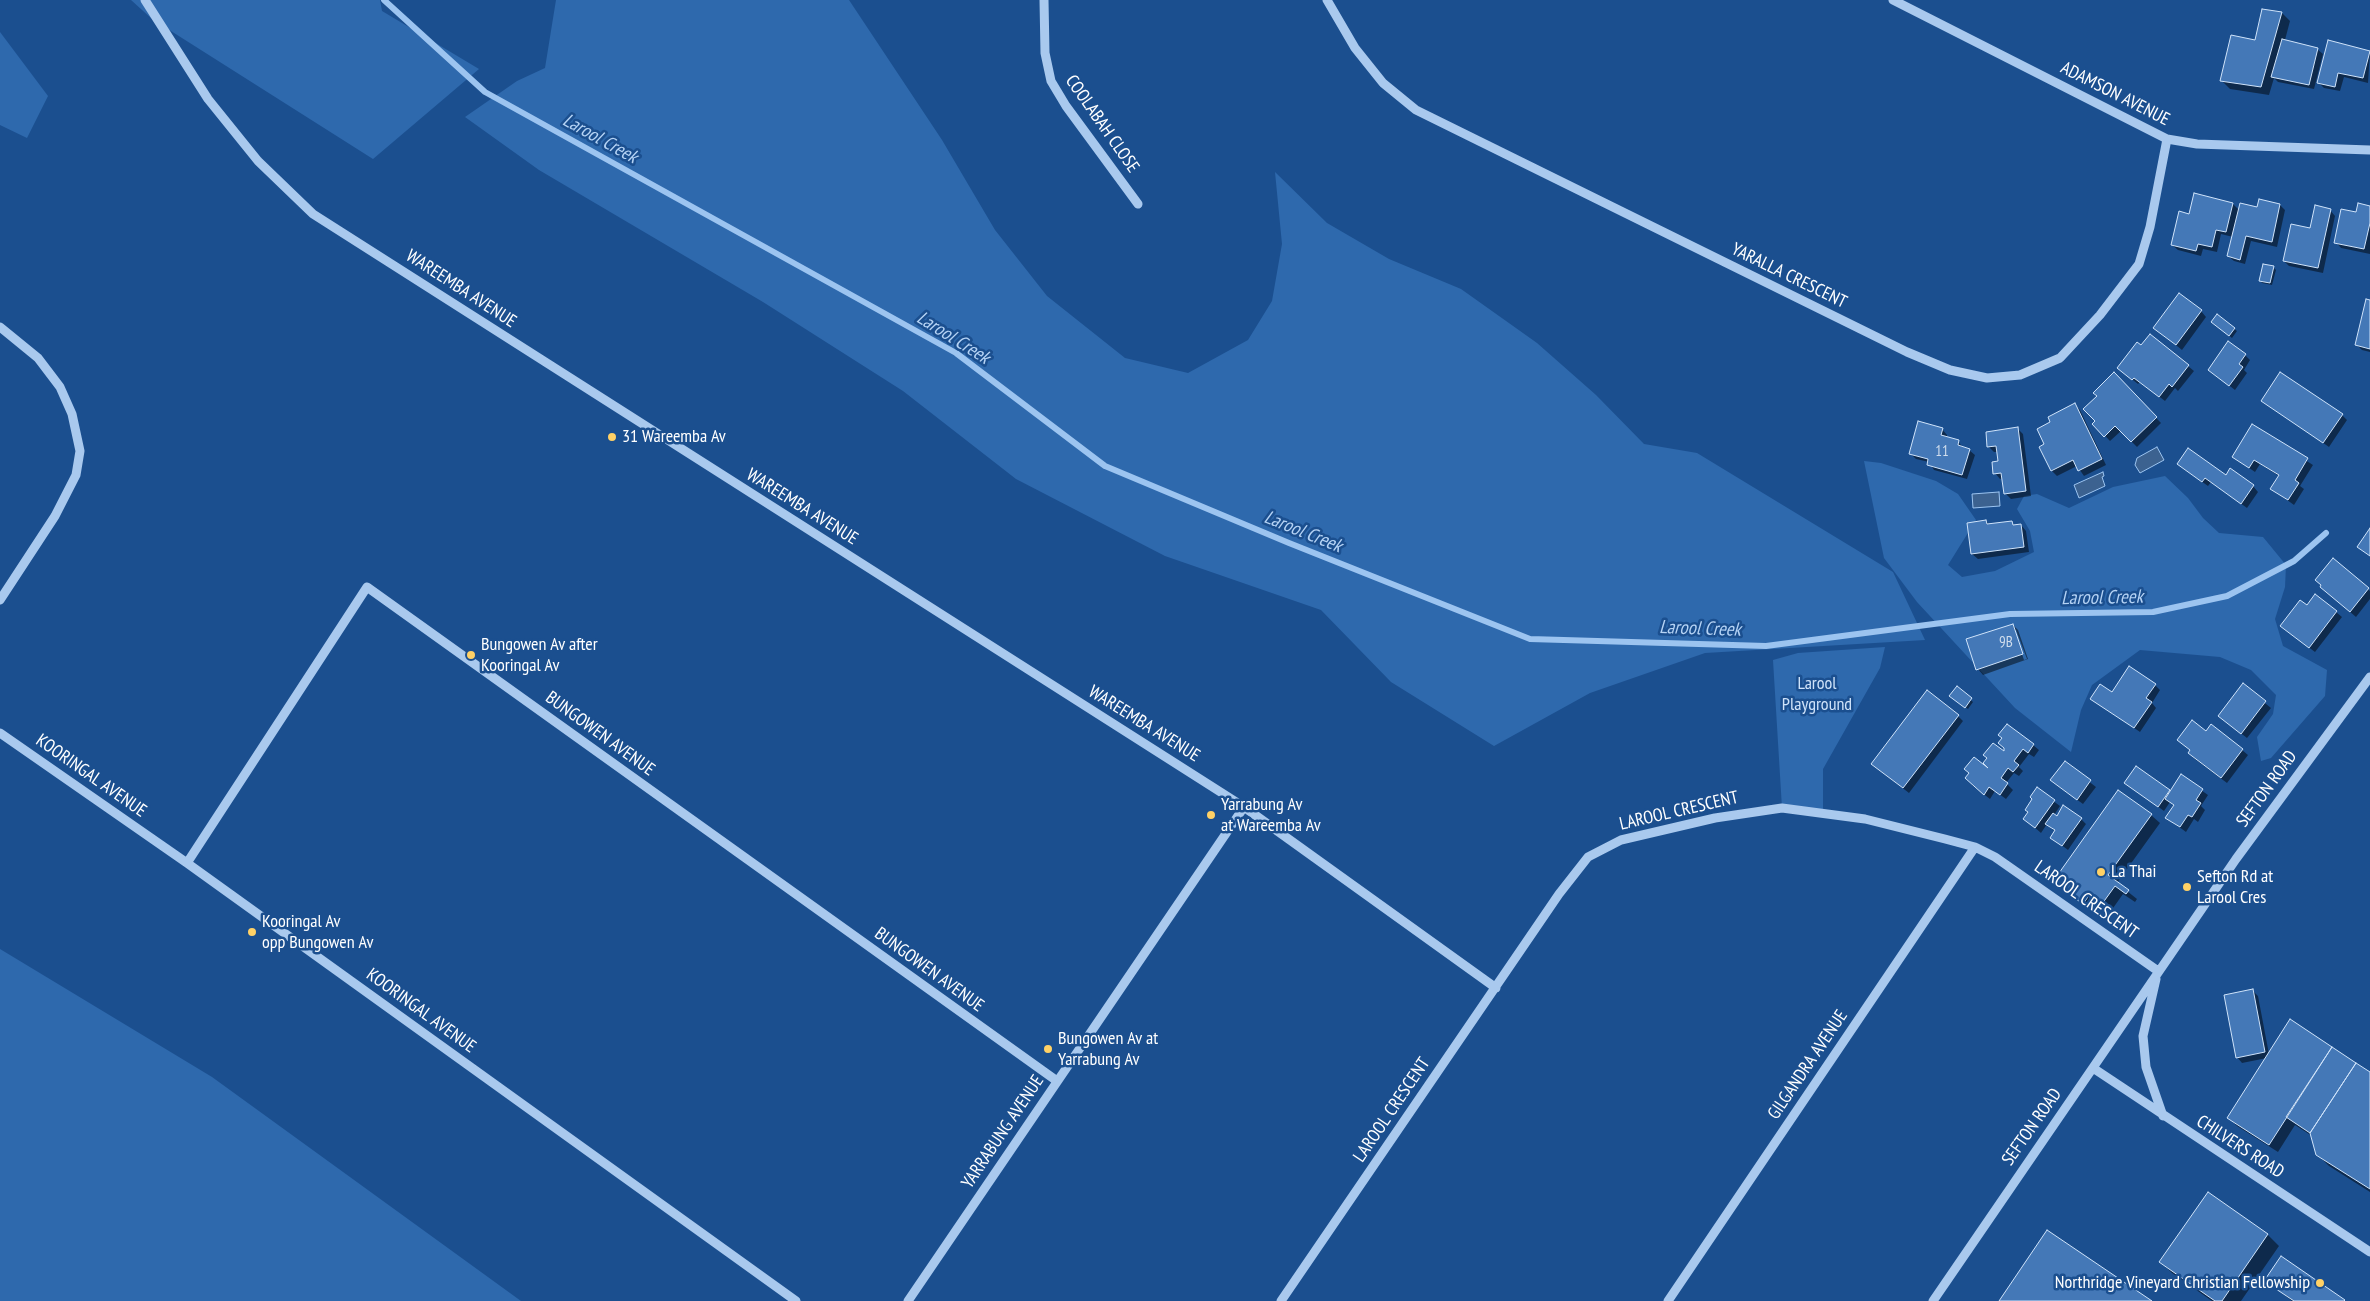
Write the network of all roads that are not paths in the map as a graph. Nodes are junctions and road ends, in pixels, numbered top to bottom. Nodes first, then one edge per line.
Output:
1 (145, 0) edge
2 (1044, 0) edge
3 (1327, 0) edge
4 (1893, 0) edge
5 (2167, 140) junction
6 (2370, 150) edge
7 (1138, 204) dead end
8 (0, 327) edge
9 (0, 600) edge
10 (2370, 677) edge
11 (0, 733) edge
12 (1244, 807) junction
13 (1975, 847) junction
14 (187, 863) junction
15 (2158, 971) junction
16 (1496, 988) junction
17 (2093, 1068) junction
18 (1057, 1081) junction
19 (2163, 1116) junction
20 (2370, 1252) edge
21 (796, 1301) edge
22 (908, 1301) edge
23 (1281, 1301) edge
24 (1668, 1301) edge
25 (1933, 1301) edge

1 - 12 street, WAREEMBA AVENUE
2 - 7 street, COOLABAH CLOSE
3 - 5 street, YARALLA CRESCENT
4 - 5 street, ADAMSON AVENUE
5 - 6 street, ADAMSON AVENUE
8 - 9 street
10 - 15 street, SEFTON ROAD
11 - 14 street, KOORINGAL AVENUE
12 - 16 street, WAREEMBA AVENUE
12 - 18 street, YARRABUNG AVENUE
13 - 15 street, LAROOL CRESCENT
13 - 16 street, LAROOL CRESCENT
13 - 24 street, GILGANDRA AVENUE
14 - 18 street, BUNGOWEN AVENUE
14 - 21 street, KOORINGAL AVENUE
15 - 17 street, SEFTON ROAD
15 - 19 street, SEFTON ROAD
16 - 23 street, LAROOL CRESCENT
17 - 19 street, CHILVERS ROAD
17 - 25 street, SEFTON ROAD
18 - 22 street, YARRABUNG AVENUE
19 - 20 street, CHILVERS ROAD

